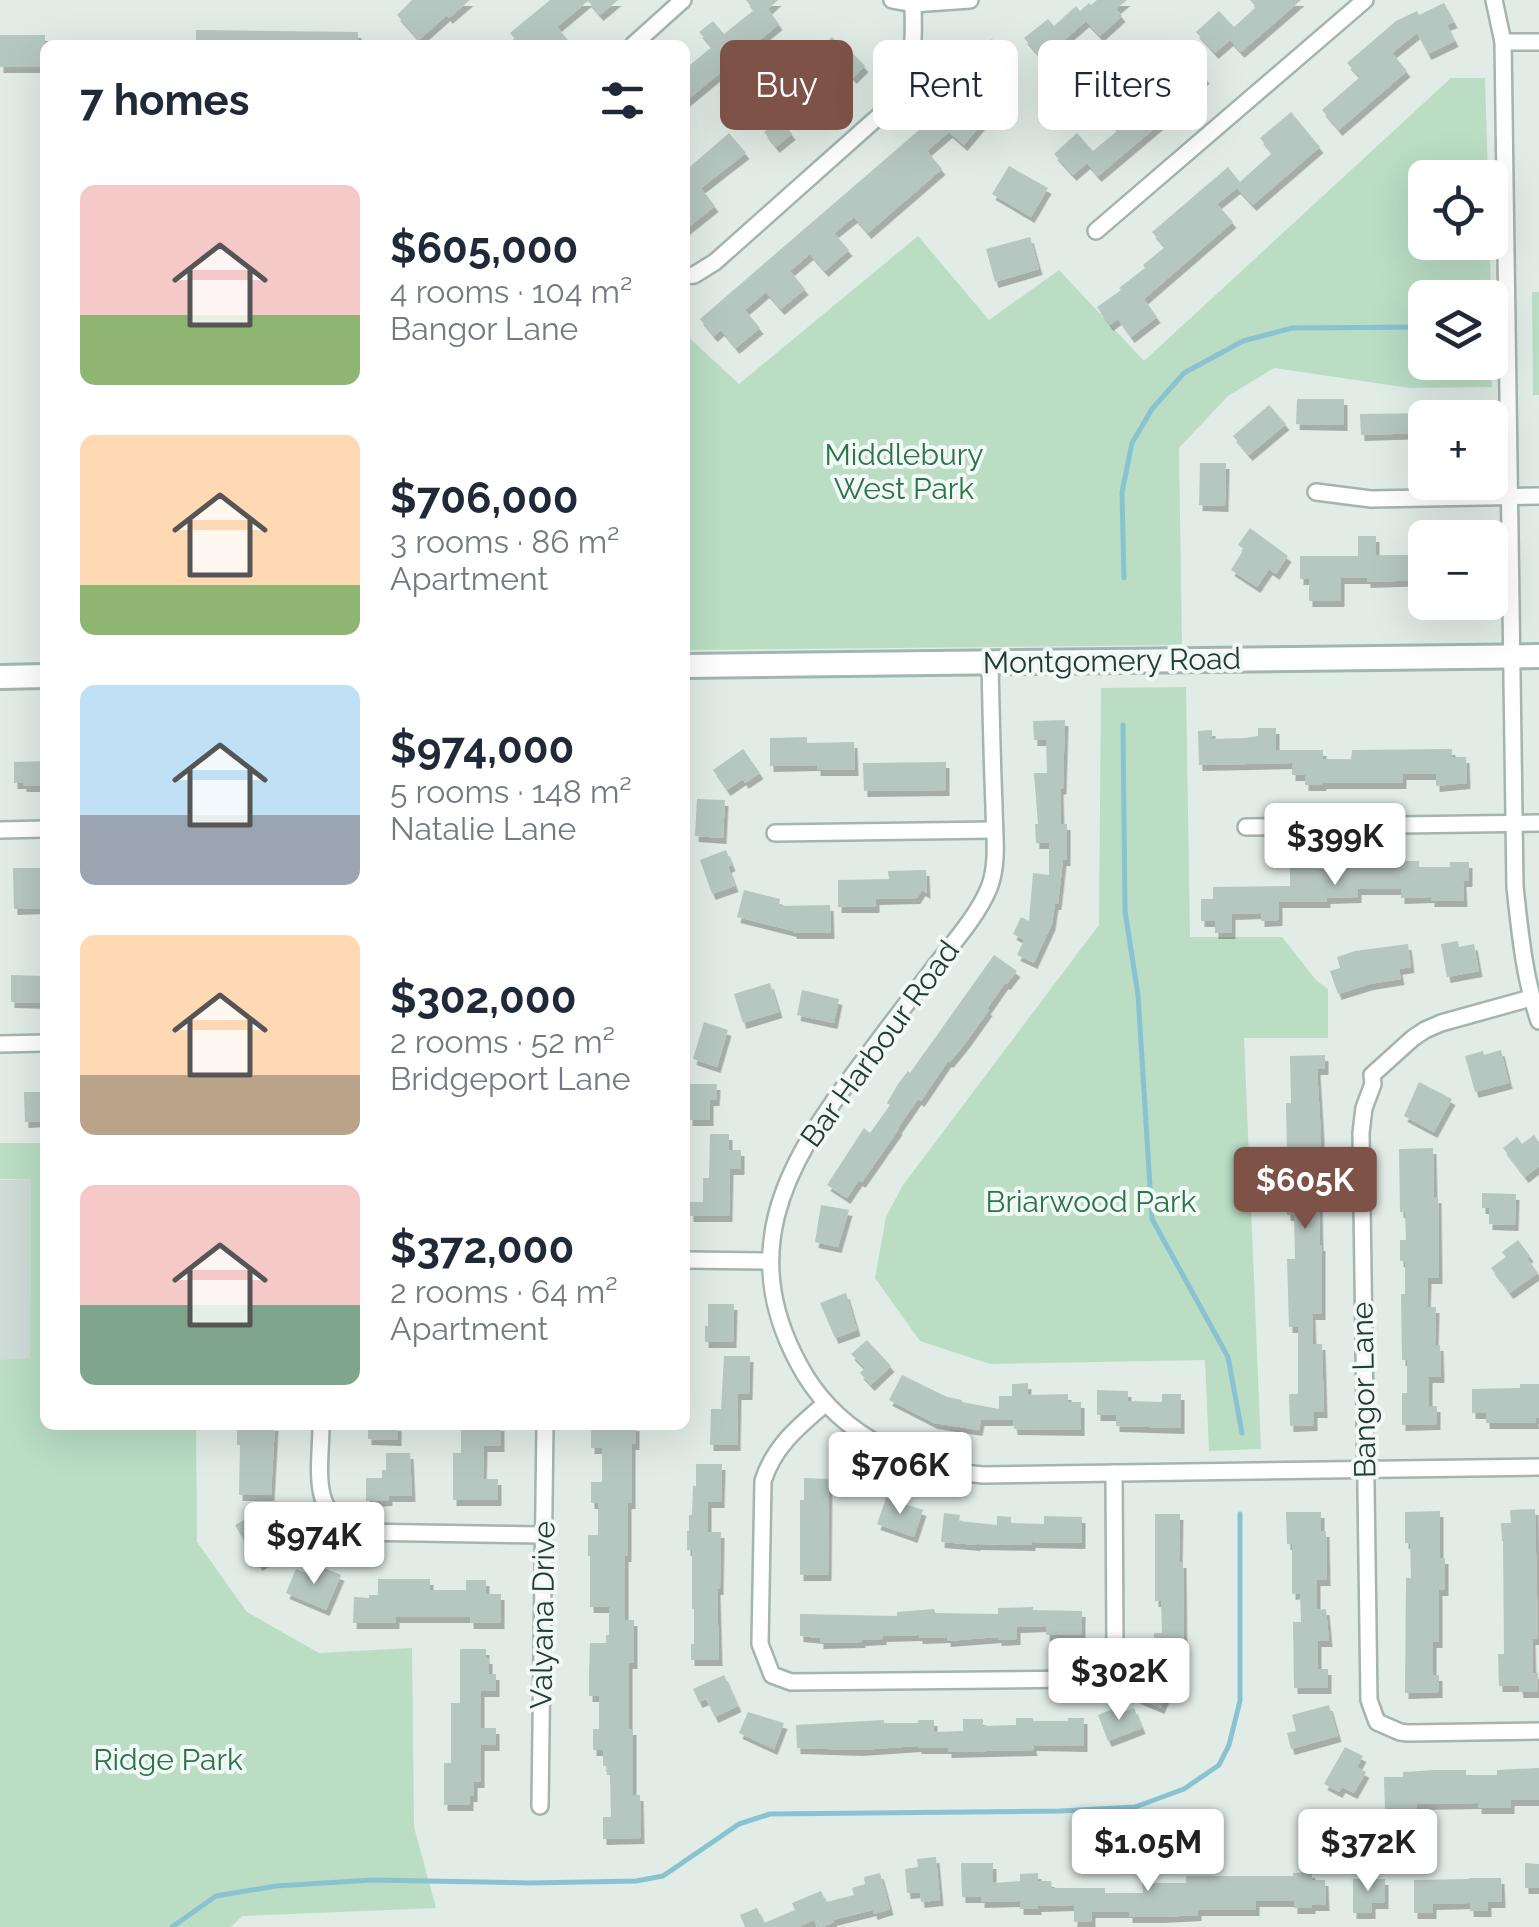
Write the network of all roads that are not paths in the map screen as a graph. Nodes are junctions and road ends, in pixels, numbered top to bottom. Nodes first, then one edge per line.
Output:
1 (683, 0) edge
2 (892, 0) edge
3 (970, 0) edge
4 (1365, 0) edge
5 (1494, 0) edge
6 (913, 4) junction
7 (638, 40) edge
8 (1503, 42) junction
9 (1539, 42) edge
10 (1096, 231) dead end
11 (690, 275) edge
12 (1316, 492) dead end
13 (1539, 496) edge
14 (1509, 497) junction
15 (1512, 656) junction
16 (1539, 656) edge
17 (990, 662) junction
18 (690, 666) edge
19 (40, 676) edge
20 (0, 677) edge
21 (1514, 823) junction
22 (1539, 823) edge
23 (1246, 827) dead end
24 (40, 829) edge
25 (0, 830) edge
26 (994, 830) junction
27 (775, 833) dead end
28 (1531, 998) junction
29 (1539, 1021) edge
30 (0, 1044) edge
31 (40, 1044) edge
32 (690, 1260) edge
33 (770, 1260) junction
34 (826, 1403) junction
35 (321, 1430) edge
36 (545, 1430) edge
37 (1539, 1467) edge
38 (1365, 1470) junction
39 (1114, 1473) junction
40 (544, 1535) junction
41 (1539, 1732) edge
42 (540, 1806) dead end

1 - 7 street
2 - 6 street
3 - 6 street
4 - 10 street
5 - 8 street
6 - 11 street
8 - 9 street
8 - 14 street
12 - 14 street
13 - 14 street
14 - 15 street
15 - 16 street, Montgomery Road
15 - 17 street, Montgomery Road
15 - 21 street
17 - 18 street, Montgomery Road
17 - 26 street, Bar Harbour Road
19 - 20 street
21 - 22 street
21 - 23 street
21 - 28 street
24 - 25 street
26 - 27 street
26 - 33 street, Bar Harbour Road
28 - 29 street
28 - 38 street, Bangor Lane
30 - 31 street
32 - 33 street
33 - 34 street, Bar Harbour Road
34 - 39 street, Bar Harbour Road
34 - 39 street
35 - 40 street
36 - 40 street, Valyana Drive
37 - 38 street, Bar Harbour Road
38 - 39 street, Bar Harbour Road
38 - 41 street, Bangor Lane
40 - 42 street, Valyana Drive

